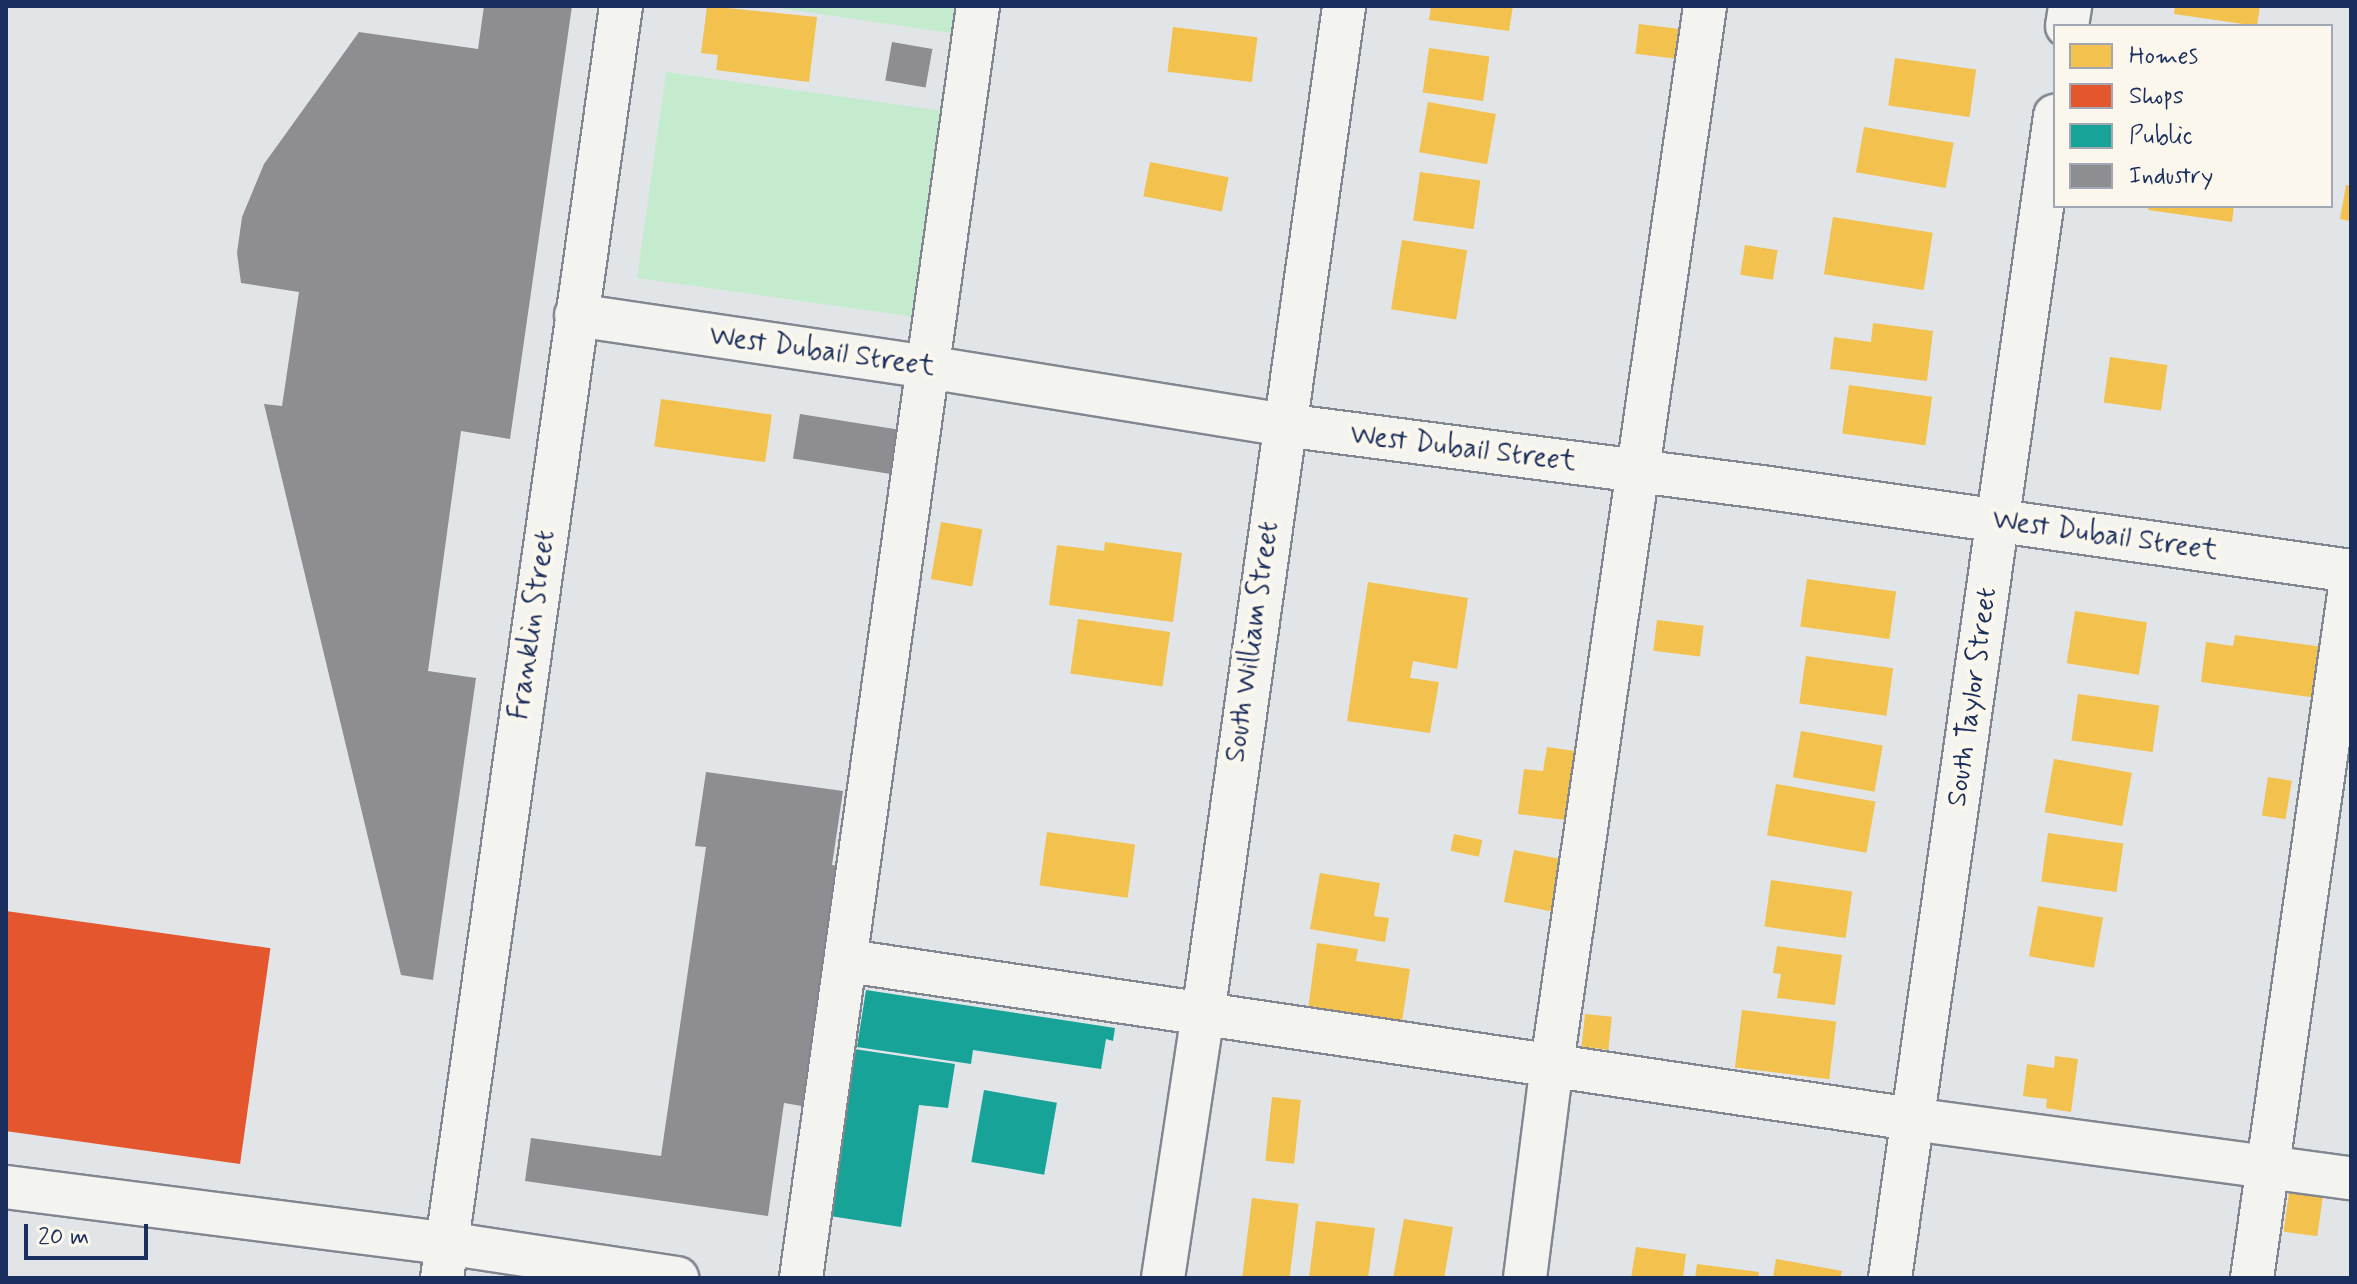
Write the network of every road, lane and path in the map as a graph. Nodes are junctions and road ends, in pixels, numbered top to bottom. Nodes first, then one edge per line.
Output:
1 (621, 6) edge
2 (978, 6) edge
3 (1344, 6) edge
4 (1705, 6) edge
5 (2053, 130) edge
6 (576, 315) junction
7 (927, 367) junction
8 (1284, 425) junction
9 (1639, 472) junction
10 (1998, 521) junction
11 (2351, 571) edge
12 (2351, 580) edge
13 (848, 961) junction
14 (1203, 1015) junction
15 (1552, 1064) junction
16 (1912, 1119) junction
17 (2268, 1166) junction
18 (2351, 1178) edge
19 (6, 1187) edge
20 (444, 1260) edge
21 (677, 1278) edge
22 (801, 1278) edge
23 (1163, 1278) edge
24 (1525, 1278) edge
25 (1890, 1278) edge
26 (2252, 1278) edge

1 - 6 street, Franklin Street
2 - 7 street
3 - 8 street, South William Street
4 - 9 street
5 - 10 street, South Taylor Street
6 - 7 street, West Dubail Street
6 - 20 street, Franklin Street
7 - 8 street, West Dubail Street
7 - 13 street
8 - 9 street, West Dubail Street
8 - 14 street, South William Street
9 - 10 street, West Dubail Street
9 - 15 street
10 - 11 street, West Dubail Street
10 - 16 street, South Taylor Street
12 - 17 street
13 - 14 street
13 - 22 street
14 - 15 street
14 - 23 street, South William Street
15 - 16 street
15 - 24 street
16 - 17 street
16 - 25 street, South Taylor Street
17 - 18 street
17 - 26 street
19 - 20 street
20 - 21 street

